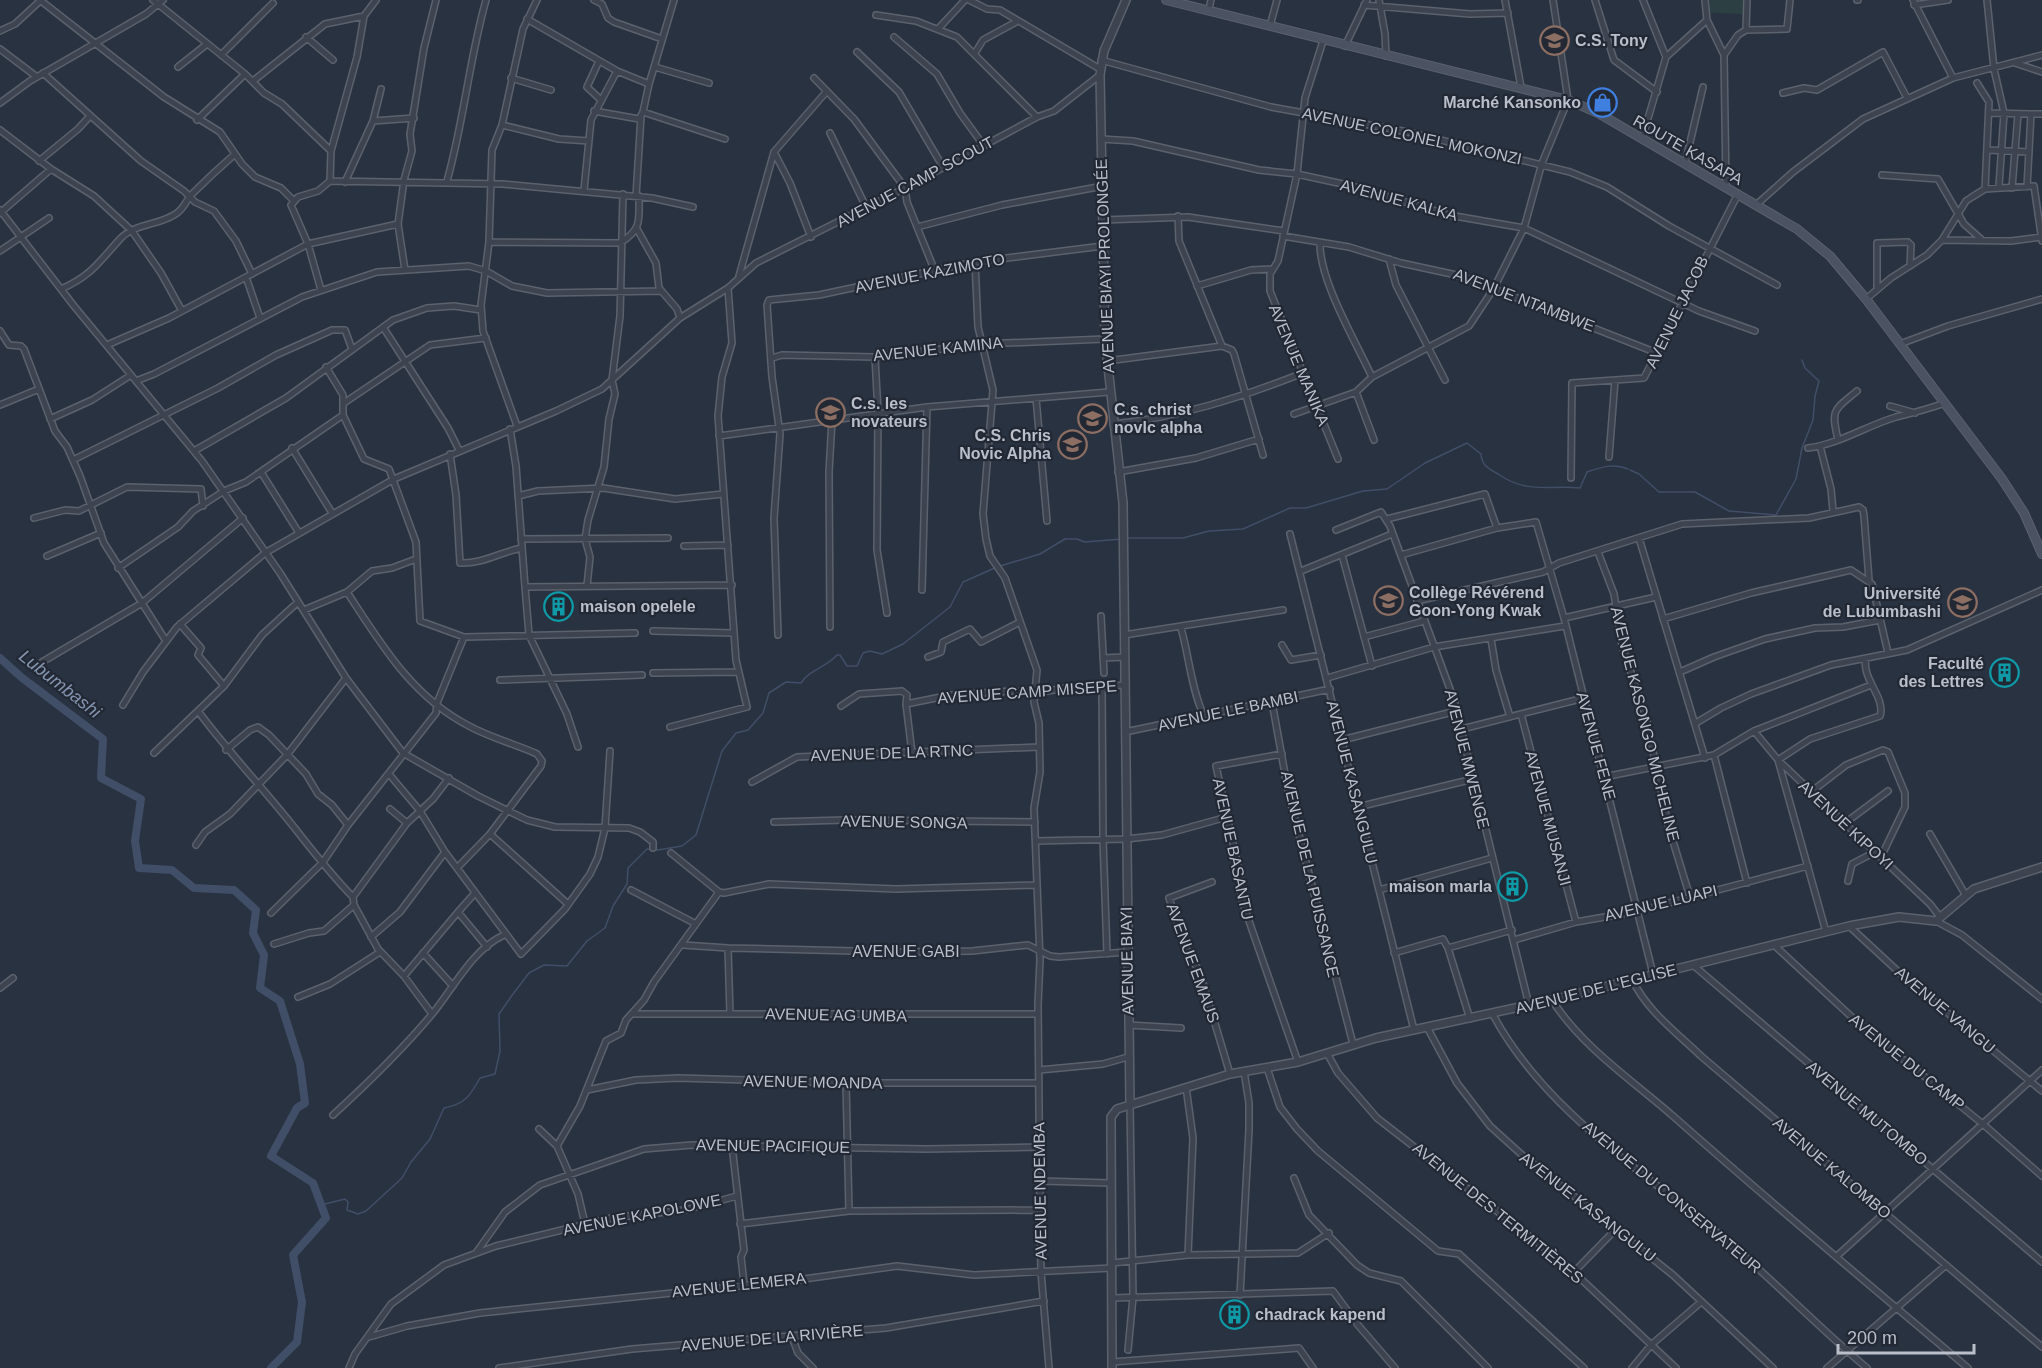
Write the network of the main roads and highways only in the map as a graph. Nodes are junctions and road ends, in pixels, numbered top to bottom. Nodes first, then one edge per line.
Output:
1 (1166, 0) edge
2 (2042, 554) edge

1 - 2 main road, ROUTE KASAPA

